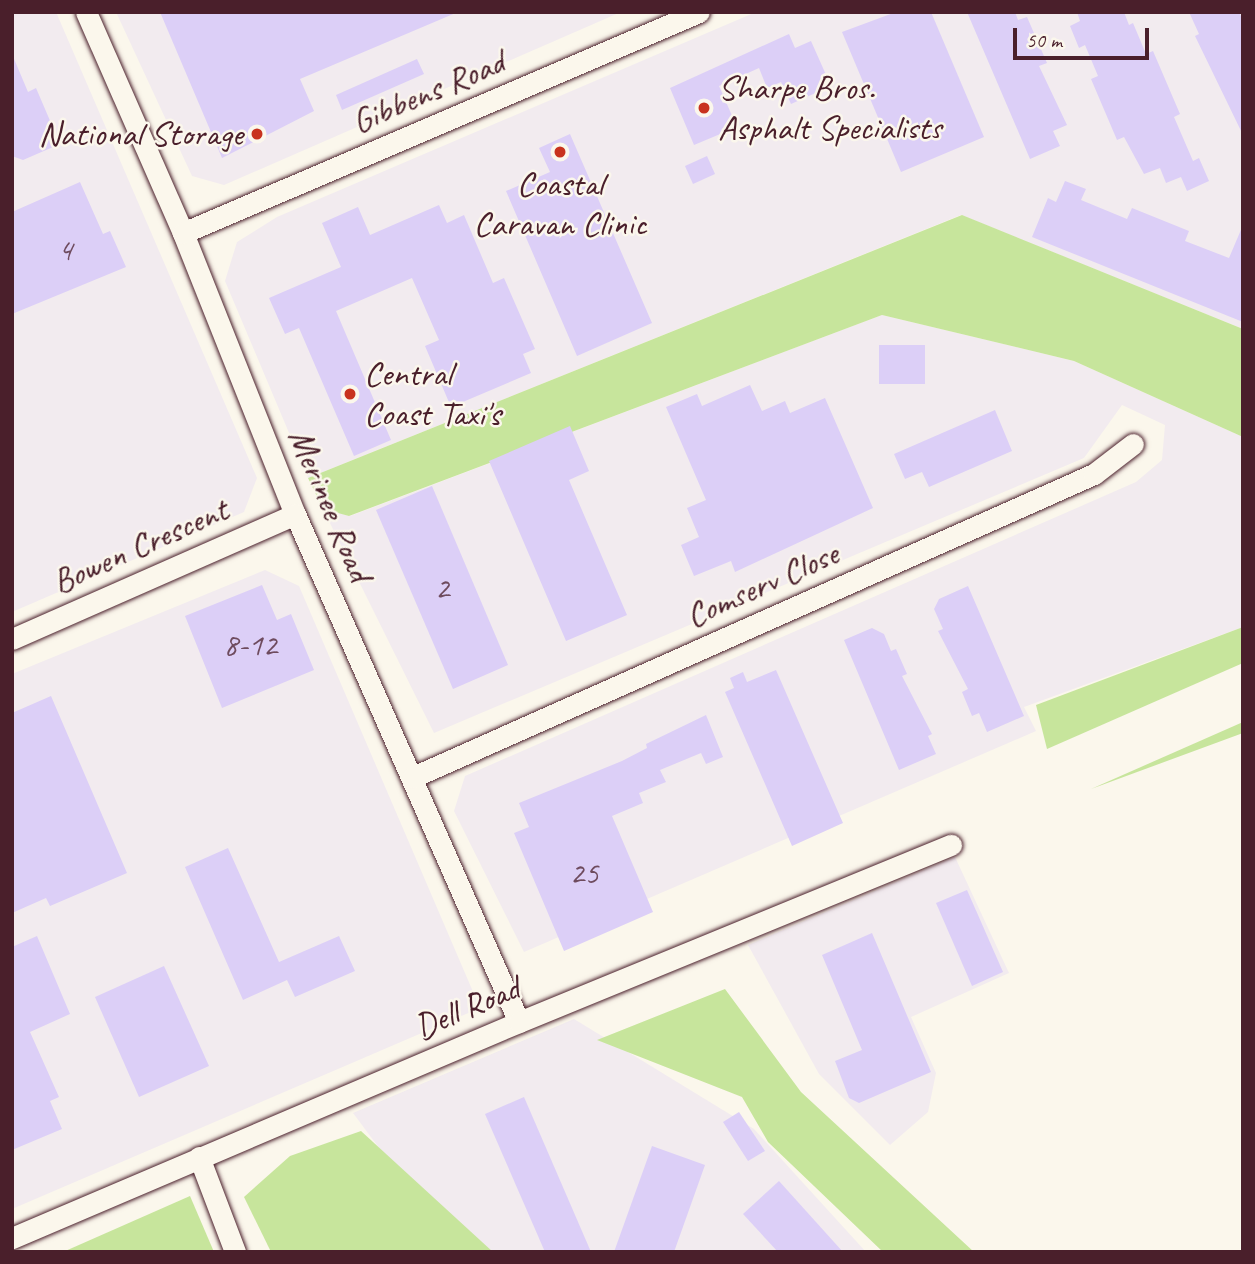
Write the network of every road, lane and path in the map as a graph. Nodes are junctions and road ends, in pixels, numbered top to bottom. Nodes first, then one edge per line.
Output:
1 (86, 12) edge
2 (699, 12) edge
3 (183, 233) junction
4 (1133, 444) dead end
5 (295, 514) junction
6 (12, 639) edge
7 (413, 777) junction
8 (951, 845) dead end
9 (519, 1021) junction
10 (199, 1157) junction
11 (12, 1238) edge
12 (235, 1252) edge

1 - 3 street, Merinee Road
2 - 3 street, Gibbens Road
3 - 5 street, Merinee Road
4 - 7 street, Comserv Close
5 - 6 street, Bowen Crescent
5 - 7 street, Merinee Road
7 - 9 street, Merinee Road
8 - 9 street, Dell Road
9 - 10 street, Dell Road
10 - 11 street, Dell Road
10 - 12 street

